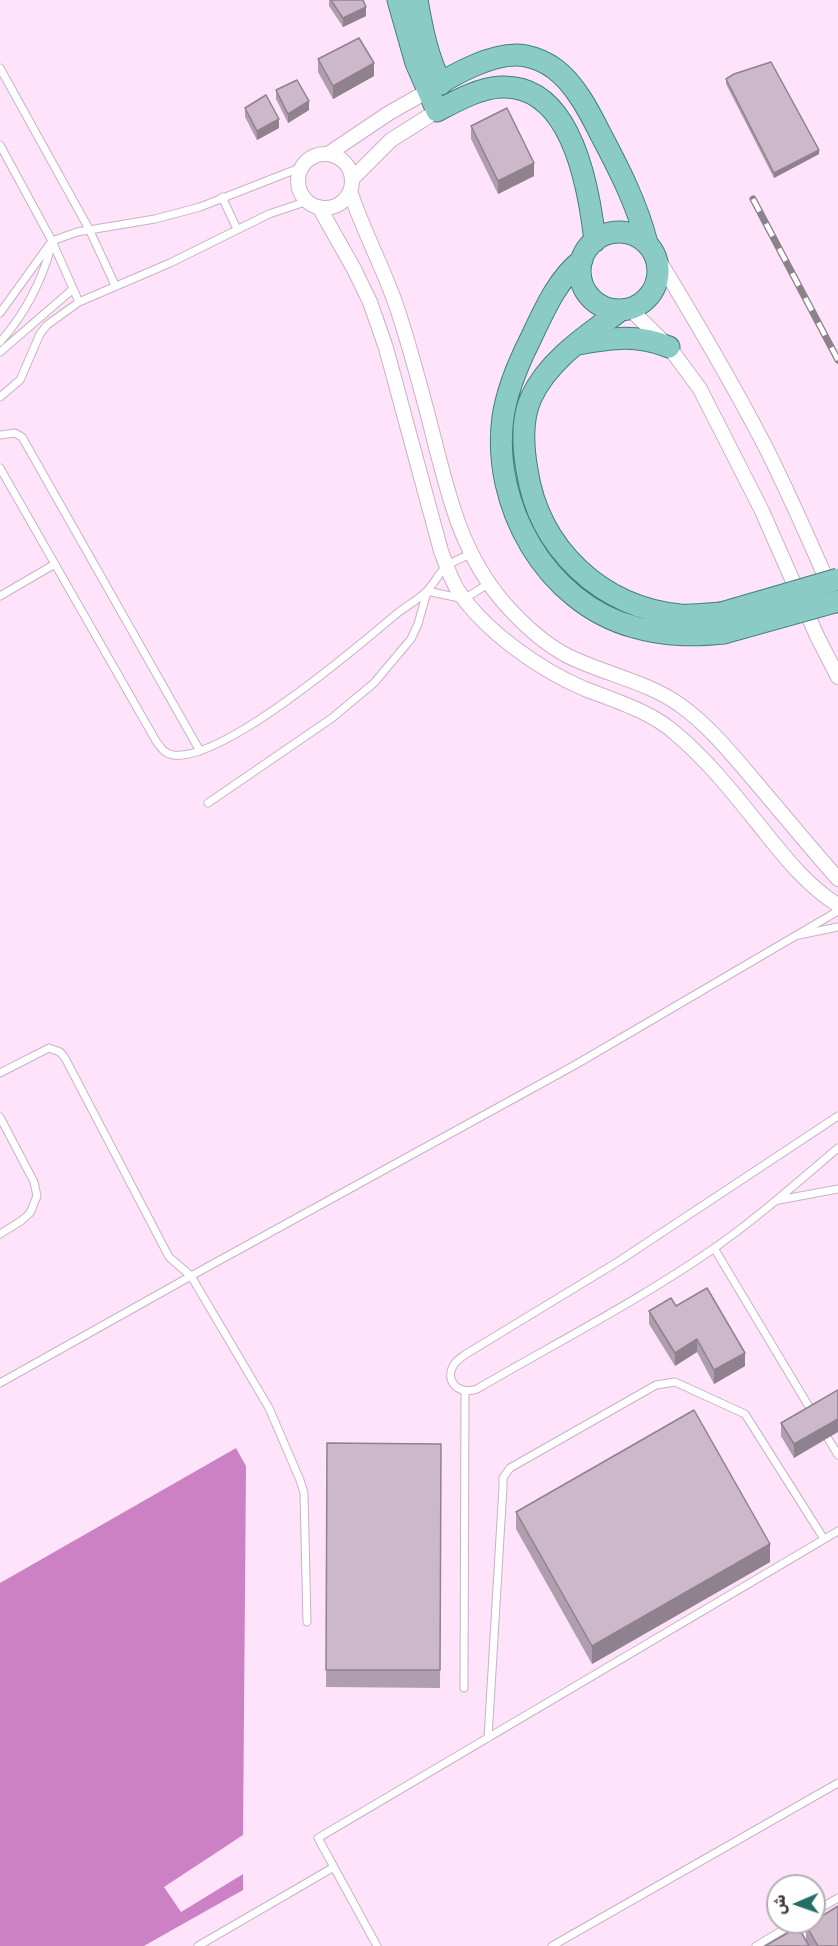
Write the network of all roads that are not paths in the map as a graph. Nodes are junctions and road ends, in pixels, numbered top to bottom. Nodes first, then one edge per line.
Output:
1 (398, 0) edge
2 (417, 0) edge
3 (0, 68) edge
4 (434, 87) junction
5 (444, 107) junction
6 (0, 145) edge
7 (328, 154) junction
8 (302, 167) junction
9 (351, 185) junction
10 (222, 197) junction
11 (314, 204) junction
12 (89, 229) junction
13 (237, 229) junction
14 (52, 241) junction
15 (595, 241) junction
16 (651, 249) junction
17 (582, 260) junction
18 (115, 285) junction
19 (73, 289) junction
20 (79, 302) junction
21 (625, 309) junction
22 (0, 313) edge
23 (0, 342) edge
24 (575, 345) junction
25 (669, 347) junction
26 (0, 352) edge
27 (0, 397) edge
28 (0, 435) edge
29 (0, 468) edge
30 (470, 554) junction
31 (55, 564) junction
32 (447, 566) junction
33 (838, 579) edge
34 (488, 584) junction
35 (427, 591) junction
36 (0, 596) edge
37 (464, 599) junction
38 (838, 604) edge
39 (723, 623) junction
40 (838, 677) edge
41 (200, 751) junction
42 (208, 803) dead end
43 (838, 879) edge
44 (838, 905) edge
45 (838, 911) edge
46 (838, 927) edge
47 (791, 937) junction
48 (0, 1072) edge
49 (838, 1116) edge
50 (0, 1117) edge
51 (838, 1148) edge
52 (838, 1189) edge
53 (776, 1200) junction
54 (0, 1234) edge
55 (714, 1248) junction
56 (191, 1276) junction
57 (0, 1383) edge
58 (465, 1392) junction
59 (838, 1455) edge
60 (838, 1531) edge
61 (824, 1539) junction
62 (308, 1622) dead end
63 (464, 1688) dead end
64 (488, 1738) junction
65 (838, 1783) edge
66 (334, 1867) junction
67 (776, 1934) edge
68 (198, 1946) edge
69 (377, 1946) edge
70 (552, 1946) edge
71 (756, 1946) edge

1 - 4 main road
2 - 4 main road
3 - 12 lane
4 - 5 main road
4 - 7 street
4 - 16 main road
5 - 9 street
5 - 15 main road
6 - 14 lane
7 - 8 street
7 - 9 street
8 - 10 lane
8 - 11 street
9 - 11 street
9 - 30 street
10 - 12 lane
10 - 13 lane
11 - 13 lane
11 - 32 street
12 - 14 lane
12 - 18 lane
13 - 18 lane
14 - 19 lane
14 - 22 lane
14 - 23 lane
15 - 16 main road
15 - 17 main road
16 - 21 main road
16 - 38 street
17 - 21 main road
17 - 39 main road
18 - 20 lane
19 - 20 lane
19 - 26 lane
20 - 27 lane
21 - 24 main road
21 - 25 street
24 - 25 main road
24 - 39 main road
25 - 40 street
28 - 41 lane
29 - 31 lane
30 - 32 lane
30 - 34 street
31 - 36 lane
31 - 41 lane
32 - 35 lane
32 - 37 street
33 - 39 main road, bridge
34 - 37 lane
34 - 43 street
35 - 37 lane
35 - 41 lane
35 - 42 lane
37 - 44 street
38 - 39 main road, bridge
45 - 47 lane
46 - 47 lane
47 - 56 lane
48 - 56 lane
49 - 58 lane
50 - 54 lane
51 - 53 lane
52 - 53 lane
53 - 55 lane
55 - 58 lane
55 - 59 lane
56 - 57 lane
56 - 62 lane
58 - 63 lane
60 - 61 lane
61 - 64 lane
61 - 64 lane
64 - 66 lane
65 - 70 lane
66 - 68 lane
66 - 69 lane
67 - 71 lane

